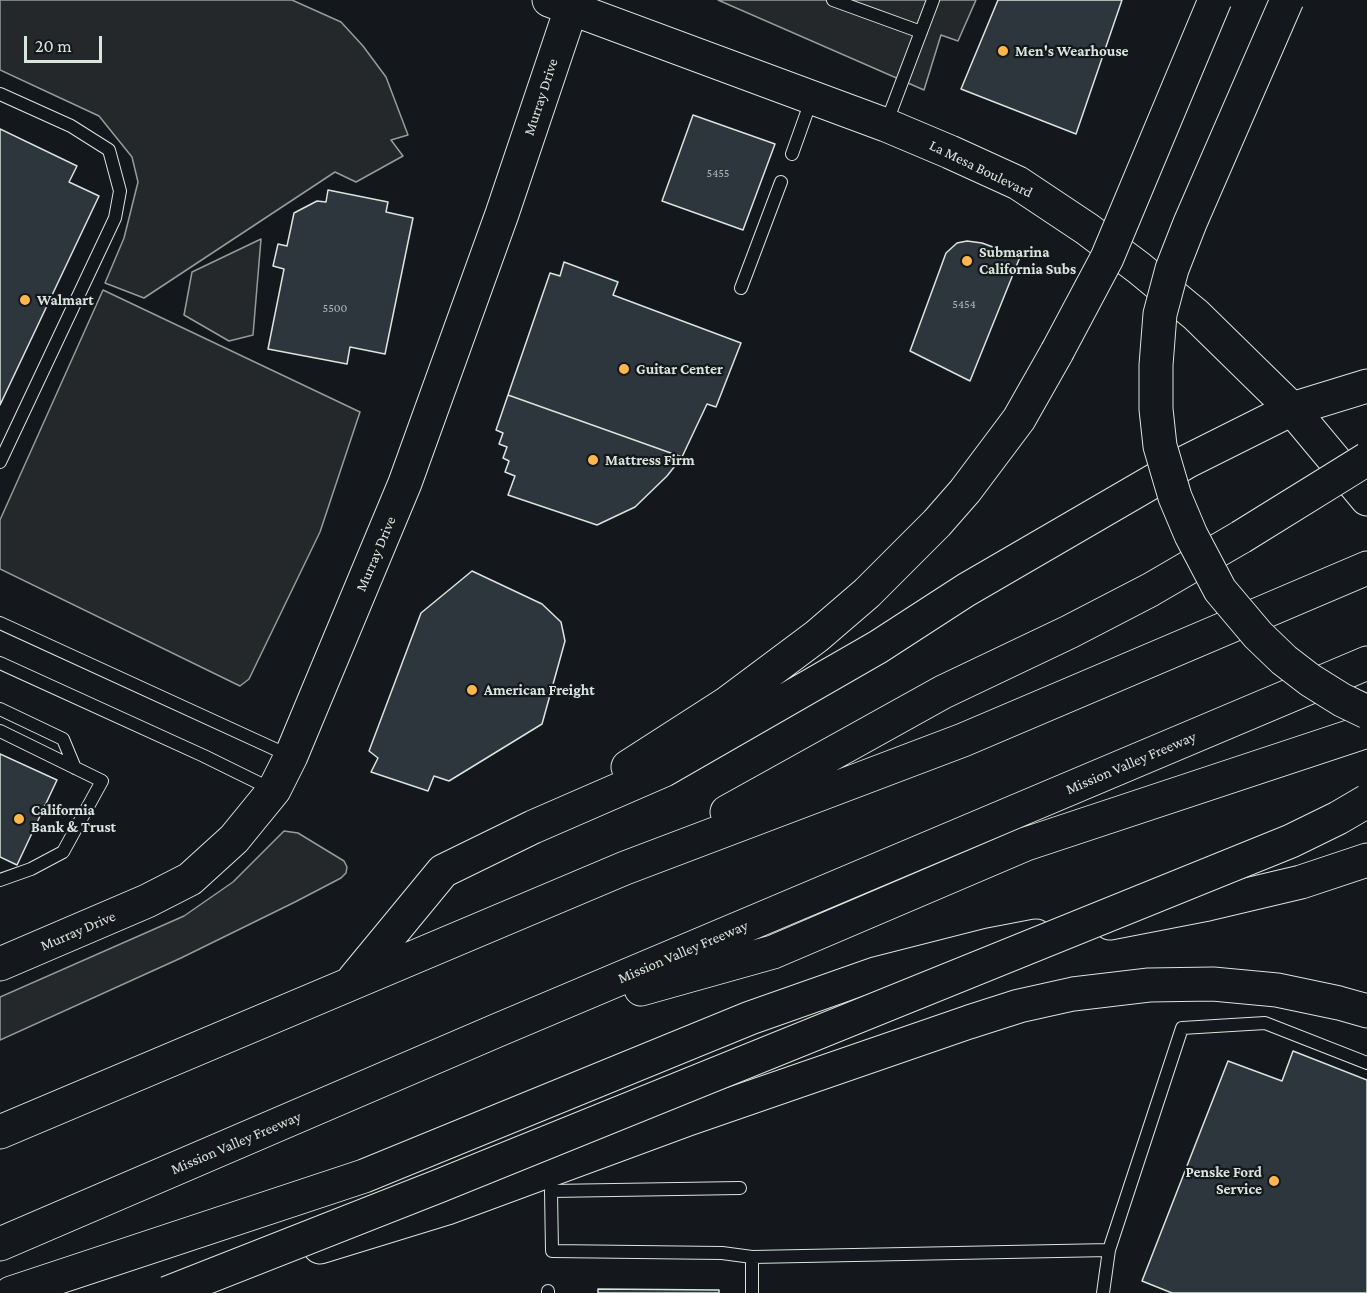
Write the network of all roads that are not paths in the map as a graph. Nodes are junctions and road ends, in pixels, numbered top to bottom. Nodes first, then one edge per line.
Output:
1 (833, 0) edge
2 (933, 0) edge
3 (1215, 0) edge
4 (1287, 0) edge
5 (564, 3) edge
6 (921, 32) junction
7 (0, 94) edge
8 (812, 98) junction
9 (886, 125) junction
10 (792, 154) dead end
11 (781, 182) dead end
12 (741, 288) dead end
13 (1367, 386) edge
14 (1292, 409) junction
15 (1367, 459) edge
16 (0, 462) edge
17 (1367, 499) edge
18 (1367, 568) edge
19 (0, 623) edge
20 (0, 663) edge
21 (1352, 670) edge
22 (0, 709) edge
23 (1367, 712) edge
24 (0, 731) edge
25 (1367, 731) edge
26 (291, 756) junction
27 (75, 768) junction
28 (273, 790) junction
29 (1367, 801) edge
30 (533, 827) junction
31 (1367, 860) edge
32 (625, 868) junction
33 (0, 880) edge
34 (0, 964) edge
35 (351, 983) junction
36 (1367, 1011) edge
37 (498, 1030) junction
38 (1367, 1063) edge
39 (0, 1132) edge
40 (740, 1188) dead end
41 (0, 1244) edge
42 (1109, 1250) junction
43 (752, 1257) junction
44 (10, 1293) edge
45 (168, 1293) edge
46 (752, 1293) edge
47 (1103, 1293) edge

1 - 6 lane
2 - 6 lane
3 - 30 main road, bridge
4 - 23 main road, bridge
5 - 8 main road, La Mesa Boulevard
5 - 26 main road, Murray Drive
6 - 9 lane
7 - 16 lane
8 - 9 main road, La Mesa Boulevard
8 - 10 lane
9 - 14 main road, La Mesa Boulevard
11 - 12 lane
13 - 14 main road
14 - 17 main road, La Mesa Boulevard
14 - 30 main road
15 - 32 main road, bridge
18 - 32 main road
19 - 26 lane
20 - 28 lane
21 - 37 main road, Mission Valley Freeway
22 - 27 lane
24 - 27 lane
25 - 37 main road
26 - 28 main road, Murray Drive
27 - 33 lane
28 - 34 main road, Murray Drive
29 - 45 main road, bridge
30 - 35 main road
31 - 44 main road
32 - 35 main road
35 - 39 main road
36 - 45 main road, bridge
37 - 41 main road, Mission Valley Freeway
38 - 42 lane
40 - 43 lane
42 - 43 lane
42 - 47 lane
43 - 46 lane

